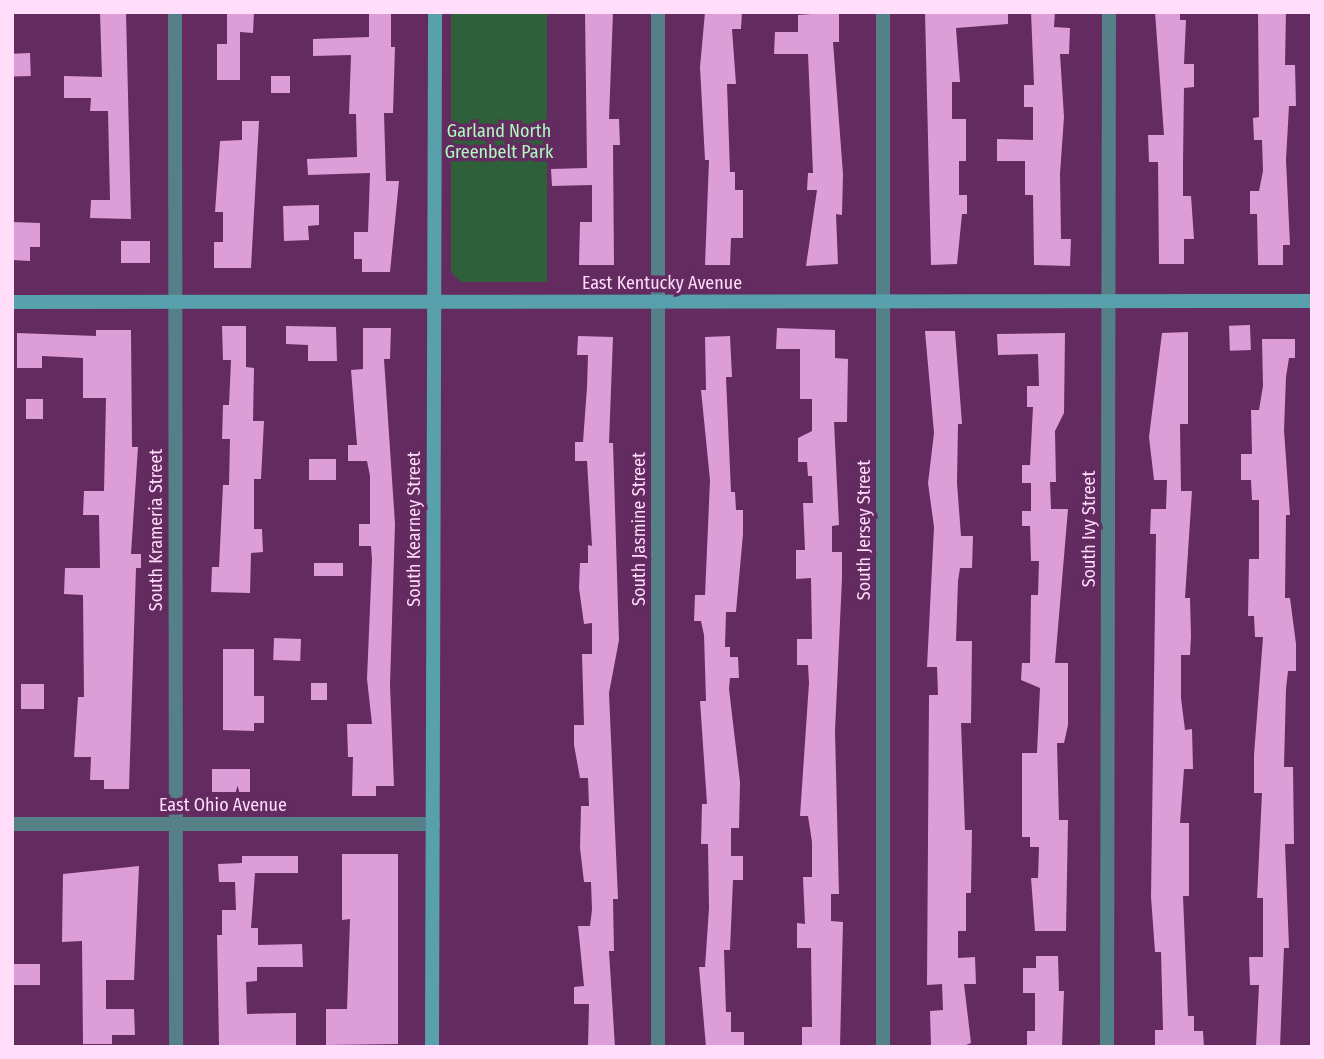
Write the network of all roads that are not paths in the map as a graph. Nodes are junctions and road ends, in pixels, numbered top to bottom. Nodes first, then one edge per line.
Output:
1 (176, 12) edge
2 (435, 12) edge
3 (658, 12) edge
4 (883, 12) edge
5 (1109, 12) edge
6 (175, 300) junction
7 (1109, 301) junction
8 (1312, 301) edge
9 (12, 302) edge
10 (434, 302) junction
11 (658, 302) junction
12 (883, 302) junction
13 (12, 824) edge
14 (177, 824) junction
15 (433, 824) junction
16 (176, 1047) edge
17 (432, 1047) edge
18 (658, 1047) edge
19 (883, 1047) edge
20 (1107, 1047) edge

1 - 6 street, South Krameria Street
2 - 10 street, South Kearney Street
3 - 11 street, South Jasmine Street
4 - 12 street, South Jersey Street
5 - 7 street, South Ivy Street
6 - 9 street, East Kentucky Avenue
6 - 10 street, East Kentucky Avenue
6 - 14 street, South Krameria Street
7 - 8 street, East Kentucky Avenue
7 - 12 street, East Kentucky Avenue
7 - 20 street, South Ivy Street
10 - 11 street, East Kentucky Avenue
10 - 15 street, South Kearney Street
11 - 12 street, East Kentucky Avenue
11 - 18 street, South Jasmine Street
12 - 19 street, South Jersey Street
13 - 14 street, East Ohio Avenue
14 - 15 street, East Ohio Avenue
14 - 16 street, South Krameria Street
15 - 17 street, South Kearney Street

